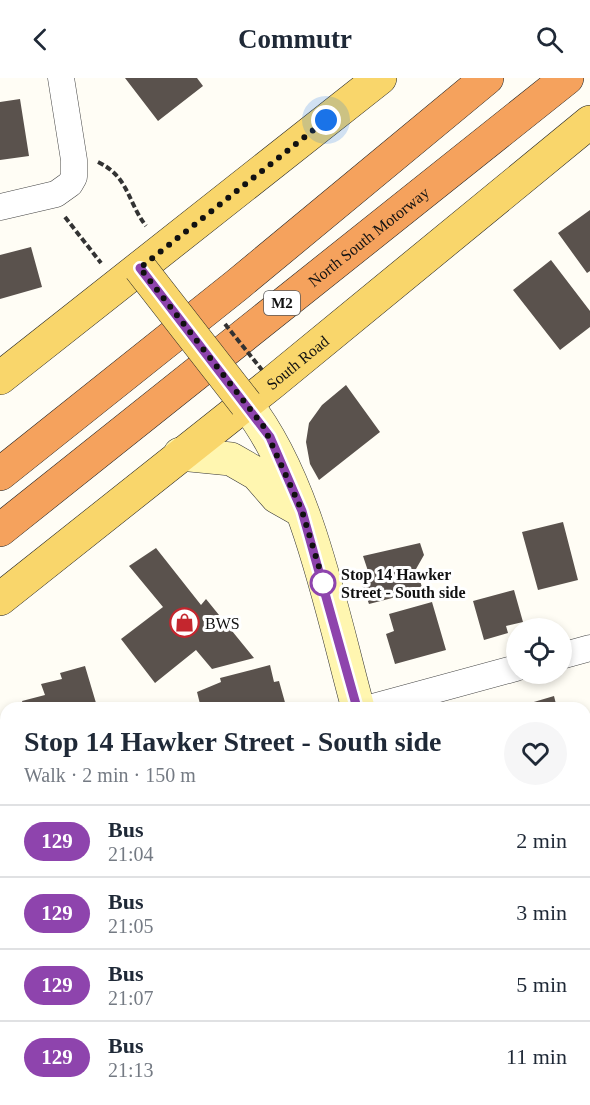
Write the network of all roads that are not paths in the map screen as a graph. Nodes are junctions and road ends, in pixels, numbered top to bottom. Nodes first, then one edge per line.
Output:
1 (61, 78) edge
2 (380, 78) edge
3 (488, 78) edge
4 (567, 78) edge
5 (590, 122) edge
6 (0, 207) edge
7 (140, 268) junction
8 (0, 378) edge
9 (246, 404) junction
10 (180, 454) junction
11 (0, 474) edge
12 (302, 511) junction
13 (0, 530) edge
14 (0, 599) edge
15 (590, 648) edge
16 (572, 653) edge
17 (506, 671) edge
18 (355, 702) edge
19 (391, 702) edge

1 - 6 street
2 - 7 main road
3 - 11 highway, M2
4 - 13 highway, North South Motorway / M2
5 - 9 main road, South Road
7 - 8 main road
7 - 9 main road, bridge
9 - 10 main road, South Road
9 - 12 street
10 - 12 street
10 - 14 main road, South Road
12 - 18 street
15 - 16 street
17 - 19 street

